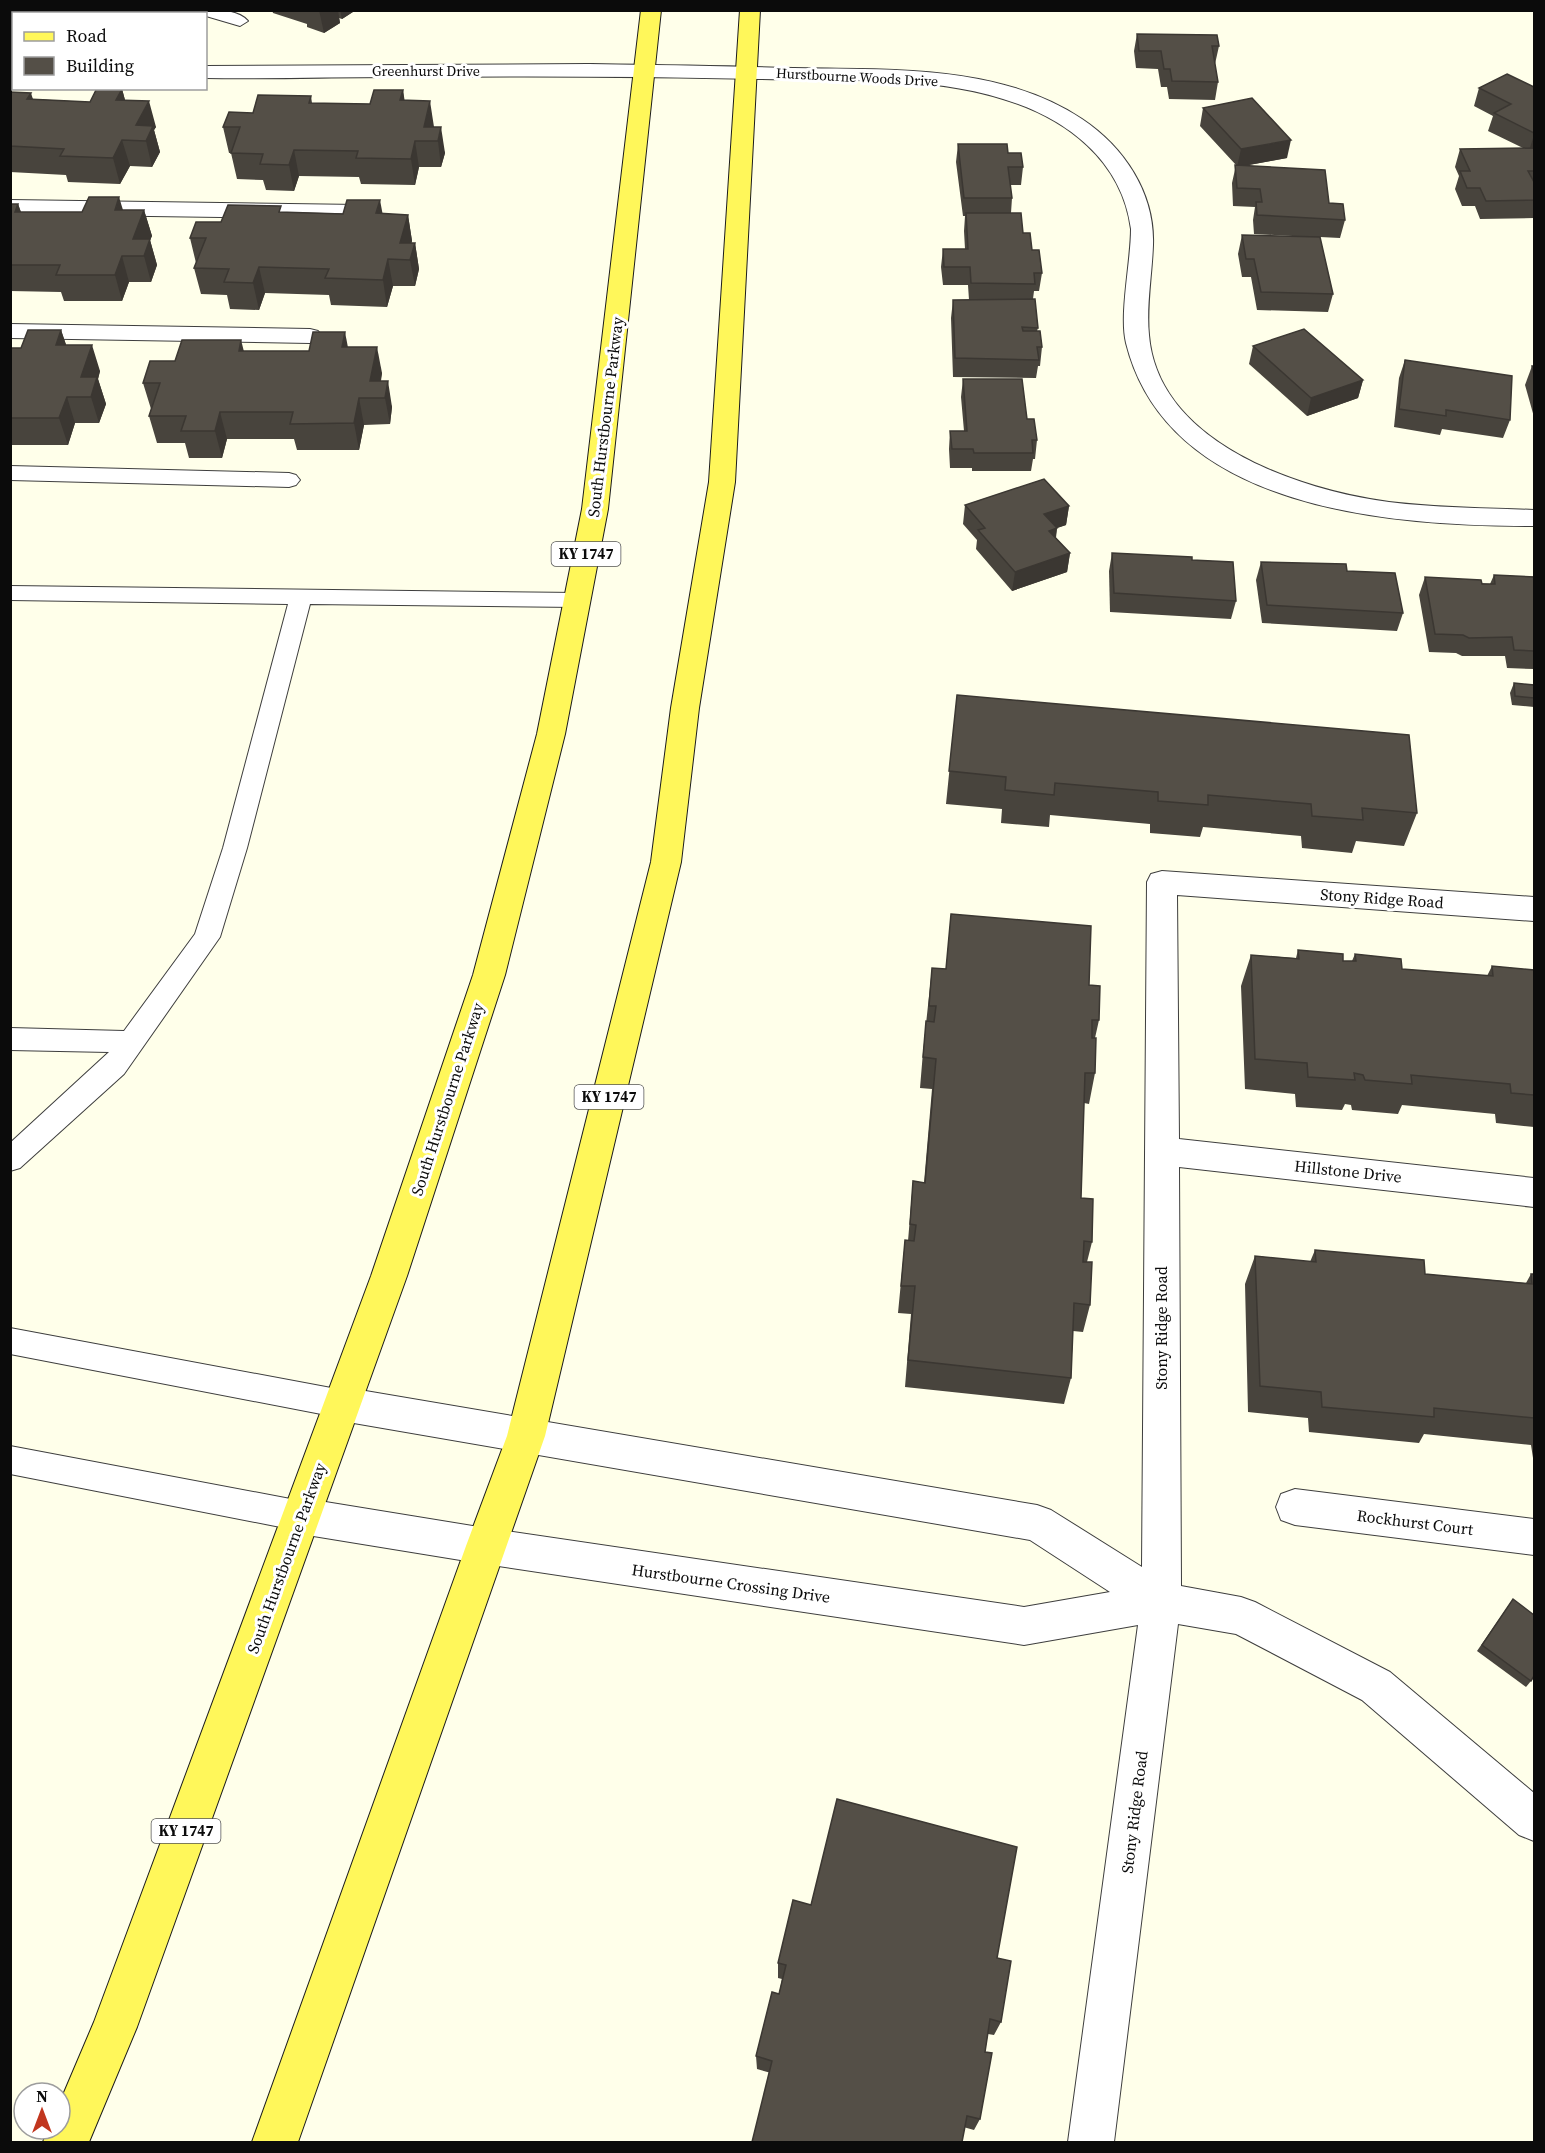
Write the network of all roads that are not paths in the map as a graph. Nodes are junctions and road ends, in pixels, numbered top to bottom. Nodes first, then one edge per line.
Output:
1 (203, 10) edge
2 (651, 10) edge
3 (750, 10) edge
4 (240, 21) dead end
5 (646, 71) junction
6 (207, 72) edge
7 (747, 73) junction
8 (10, 207) edge
9 (359, 212) edge
10 (10, 331) edge
11 (310, 336) edge
12 (10, 474) edge
13 (289, 480) dead end
14 (1534, 518) edge
15 (10, 593) edge
16 (301, 597) junction
17 (577, 600) junction
18 (1534, 909) edge
19 (10, 1039) edge
20 (131, 1042) junction
21 (1162, 1151) junction
22 (10, 1160) edge
23 (1534, 1192) edge
24 (10, 1341) edge
25 (342, 1404) junction
26 (526, 1436) junction
27 (10, 1460) edge
28 (1295, 1507) dead end
29 (301, 1516) junction
30 (1534, 1536) edge
31 (484, 1546) junction
32 (1161, 1602) junction
33 (1532, 1811) edge
34 (66, 2142) edge
35 (275, 2142) edge
36 (1091, 2142) edge

1 - 4 lane
2 - 5 main road, South Hurstbourne Parkway / KY 1747
3 - 7 main road, KY 1747
5 - 6 street, Greenhurst Drive
5 - 7 street, Greenhurst Drive
5 - 17 main road, South Hurstbourne Parkway / KY 1747
7 - 14 street, Hurstbourne Woods Drive
7 - 26 main road, KY 1747
8 - 9 street
10 - 11 street
12 - 13 lane
15 - 16 lane
16 - 17 lane
16 - 20 lane
17 - 25 main road, South Hurstbourne Parkway / KY 1747
18 - 21 street, Stony Ridge Road
19 - 20 lane
20 - 22 lane
21 - 23 street, Hillstone Drive
21 - 32 street, Stony Ridge Road
24 - 25 lane
25 - 26 street, Hurstbourne Crossing Drive
25 - 29 main road, South Hurstbourne Parkway / KY 1747
26 - 31 main road, KY 1747
26 - 32 street, Hurstbourne Crossing Drive
27 - 29 lane
28 - 30 street, Rockhurst Court
29 - 31 street, Hurstbourne Crossing Drive
29 - 34 main road, South Hurstbourne Parkway / KY 1747
31 - 32 street, Hurstbourne Crossing Drive
31 - 35 main road, KY 1747
32 - 33 street, Hurstbourne Crossing Drive
32 - 36 street, Stony Ridge Road

